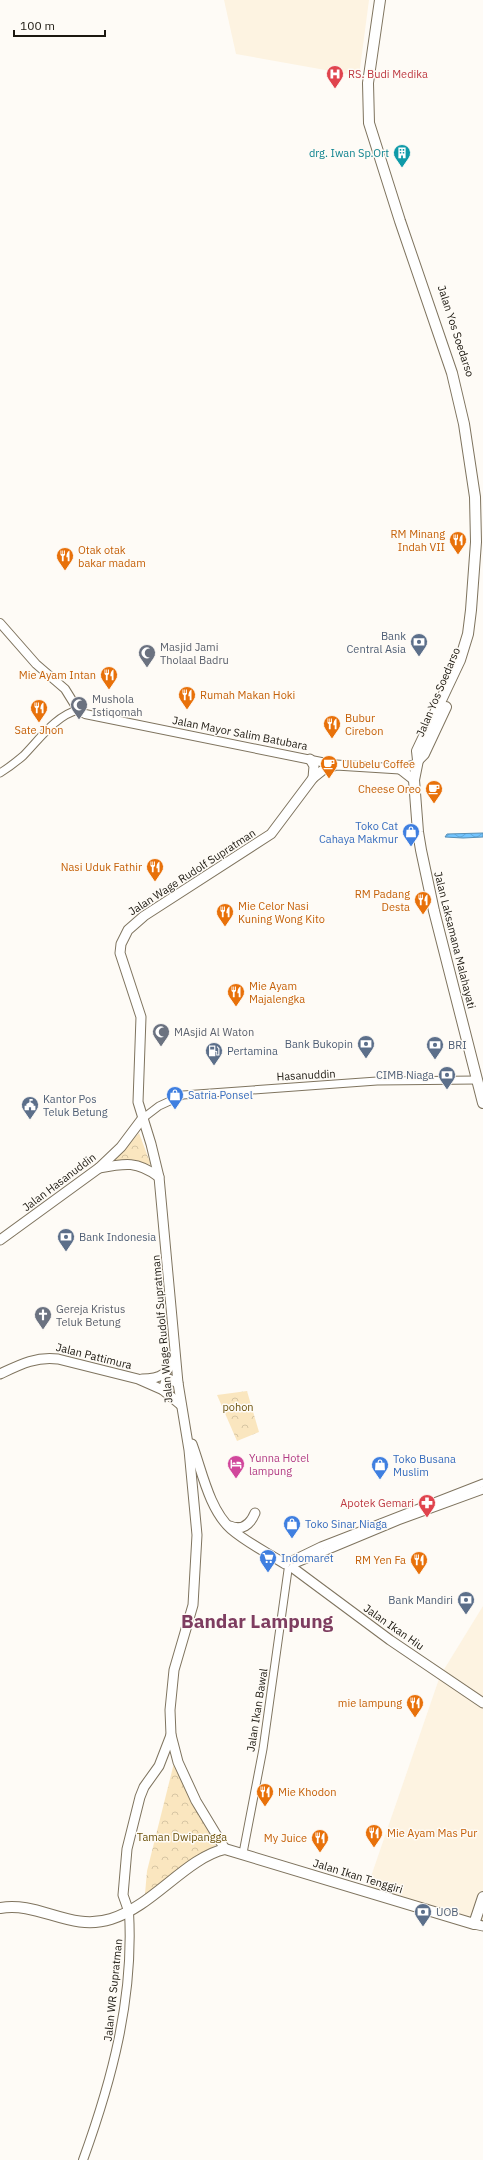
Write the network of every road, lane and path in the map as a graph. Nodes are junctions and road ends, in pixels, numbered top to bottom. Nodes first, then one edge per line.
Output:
1 (380, 0) edge
2 (386, 0) edge
3 (442, 334) junction
4 (0, 623) edge
5 (78, 710) junction
6 (310, 759) junction
7 (418, 762) junction
8 (336, 764) junction
9 (400, 769) junction
10 (0, 773) edge
11 (313, 778) junction
12 (414, 780) junction
13 (477, 1080) junction
14 (483, 1103) edge
15 (142, 1119) junction
16 (99, 1168) junction
17 (159, 1178) junction
18 (0, 1240) edge
19 (175, 1350) junction
20 (0, 1374) edge
21 (138, 1379) junction
22 (178, 1383) junction
23 (163, 1390) junction
24 (181, 1404) junction
25 (186, 1427) junction
26 (483, 1484) edge
27 (483, 1490) edge
28 (255, 1513) dead end
29 (226, 1524) junction
30 (290, 1565) junction
31 (483, 1703) edge
32 (170, 1735) junction
33 (225, 1849) junction
34 (243, 1853) junction
35 (483, 1897) edge
36 (0, 1908) edge
37 (129, 1912) junction
38 (479, 1925) edge
39 (83, 2160) edge

1 - 3 highway, Jalan Yos Soedarso
2 - 3 highway, Jalan Yos Soedarso
3 - 7 highway, Jalan Yos Soedarso
4 - 5 main road
5 - 6 main road, Jalan Mayor Salim Batubara
5 - 10 street
6 - 8 main road, Jalan Mayor Salim Batubara
6 - 11 main road
7 - 9 main road, Jalan Mayor Salim Batubara
7 - 12 highway, Jalan Yos Soedarso
8 - 9 main road, Jalan Mayor Salim Batubara
8 - 11 main road, Jalan Wage Rudolf Supratman
9 - 12 main road
11 - 15 main road, Jalan Wage Rudolf Supratman
12 - 13 highway, Jalan Laksamana Malahayati
13 - 14 highway, Jalan Laksamana Malahayati
13 - 15 street, Hasanuddin
15 - 16 main road, Jalan Hasanuddin
15 - 17 main road, Jalan Wage Rudolf Supratman
16 - 17 main road
16 - 18 main road, Jalan Hasanuddin
17 - 19 main road, Jalan Wage Rudolf Supratman
19 - 21 main road, Jalan Pattimura
19 - 22 main road, Jalan Wage Rudolf Supratman
20 - 21 main road, Jalan Pattimura
21 - 23 main road, Jalan Pattimura
22 - 23 main road
22 - 24 main road, Jalan Wage Rudolf Supratman
23 - 24 main road, Jalan Pattimura
24 - 25 main road, Jalan Wage Rudolf Supratman
25 - 29 main road, Jalan Wage Rudolf Supratman
25 - 32 main road, Jalan Wage Rudolf Supratman
26 - 30 street
27 - 30 street
28 - 29 main road
29 - 30 main road, Jalan Wage Rudolf Supratman
30 - 31 main road, Jalan Ikan Hiu
30 - 34 street, Jalan Ikan Bawal
32 - 33 main road, Jalan Wage Rudolf Supratman
32 - 37 main road
33 - 34 highway, Jalan Ikan Tenggiri
33 - 37 highway
34 - 38 highway, Jalan Ikan Tenggiri
35 - 38 highway
36 - 37 highway
37 - 39 main road, Jalan WR Supratman

